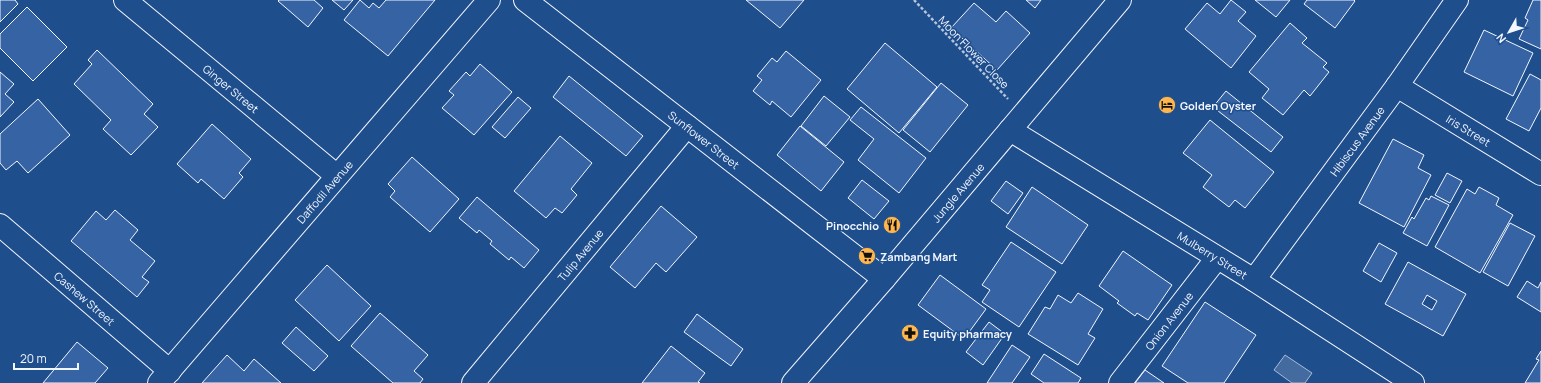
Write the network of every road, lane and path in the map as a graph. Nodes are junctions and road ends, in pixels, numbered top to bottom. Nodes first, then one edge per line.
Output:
1 (125, 0) edge
2 (489, 0) edge
3 (525, 0) edge
4 (914, 0) edge
5 (1120, 0) edge
6 (1457, 0) edge
7 (1397, 86) junction
8 (1016, 122) junction
9 (687, 126) junction
10 (1541, 174) edge
11 (337, 176) junction
12 (0, 225) edge
13 (1217, 258) junction
14 (884, 279) junction
15 (1254, 280) junction
16 (165, 377) edge
17 (473, 383) edge
18 (793, 383) edge
19 (1120, 383) edge
20 (1413, 383) edge

1 - 11 street, Ginger Street
2 - 11 street, Daffodil Avenue
3 - 9 street, Sunflower Street
4 - 8 path, Moon Flower Close
5 - 8 street, Jungle Avenue
6 - 7 street, Hibiscus Avenue
7 - 10 street, Iris Street
7 - 15 street, Hibiscus Avenue
8 - 13 street, Mulberry Street
8 - 14 street, Jungle Avenue
9 - 14 street, Sunflower Street
9 - 17 street, Tulip Avenue
11 - 16 street, Daffodil Avenue
12 - 16 street, Cashew Street
13 - 15 street, Mulberry Street
13 - 19 street, Onion Avenue
14 - 18 street, Jungle Avenue
15 - 20 street, Mulberry Street

